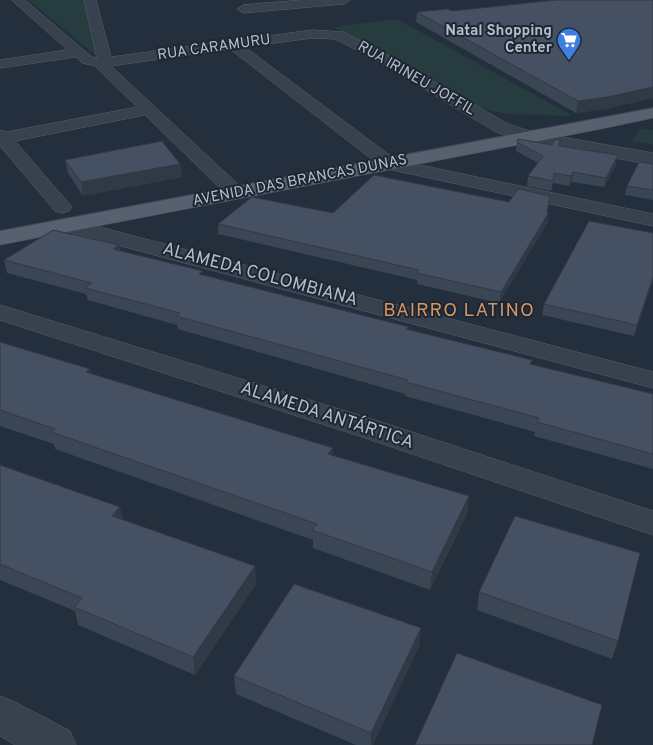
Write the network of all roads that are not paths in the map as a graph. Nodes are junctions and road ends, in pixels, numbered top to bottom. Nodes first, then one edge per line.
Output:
1 (18, 0) edge
2 (90, 0) edge
3 (344, 0) edge
4 (240, 5) edge
5 (328, 33) joint
6 (269, 40) junction
7 (233, 45) junction
8 (77, 53) junction
9 (100, 63) junction
10 (0, 64) edge
11 (148, 110) junction
12 (653, 113) edge
13 (592, 126) junction
14 (502, 128) junction
15 (1, 137) edge
16 (530, 138) junction
17 (592, 148) junction
18 (370, 150) junction
19 (653, 159) edge
20 (390, 164) junction
21 (229, 185) junction
22 (175, 186) edge
23 (81, 204) dead end
24 (59, 214) junction
25 (653, 220) edge
26 (0, 238) edge
27 (0, 312) edge
28 (653, 380) edge
29 (653, 523) edge
30 (0, 714) edge
31 (55, 745) edge

1 - 8 street
2 - 9 street
3 - 4 street
4 - 6 street
5 - 6 street, RUA CARAMURU
5 - 14 street, RUA IRINEU JOFFIL
6 - 7 street, RUA CARAMURU
7 - 9 street, RUA CARAMURU
7 - 18 street
8 - 9 street
8 - 10 street
9 - 11 street
11 - 15 street
11 - 21 street
12 - 13 main road, AVENIDA DAS BRANCAS DUNAS
13 - 14 main road, AVENIDA DAS BRANCAS DUNAS
13 - 16 main road, AVENIDA DAS BRANCAS DUNAS
13 - 17 main road
14 - 16 street, RUA IRINEU JOFFIL
14 - 18 main road, AVENIDA DAS BRANCAS DUNAS
15 - 24 street
16 - 17 street, RUA IRINEU JOFFIL
16 - 20 main road, AVENIDA DAS BRANCAS DUNAS
17 - 19 street, RUA IRINEU JOFFIL
18 - 20 street
18 - 21 main road, AVENIDA DAS BRANCAS DUNAS
20 - 21 main road, AVENIDA DAS BRANCAS DUNAS
20 - 25 street
21 - 22 main road, AVENIDA DAS BRANCAS DUNAS
21 - 24 main road, AVENIDA DAS BRANCAS DUNAS
23 - 24 main road, AVENIDA DAS BRANCAS DUNAS
24 - 26 main road, AVENIDA DAS BRANCAS DUNAS
24 - 28 street, ALAMEDA COLOMBIANA
27 - 29 street, ALAMEDA ANTÁRTICA
30 - 31 street

